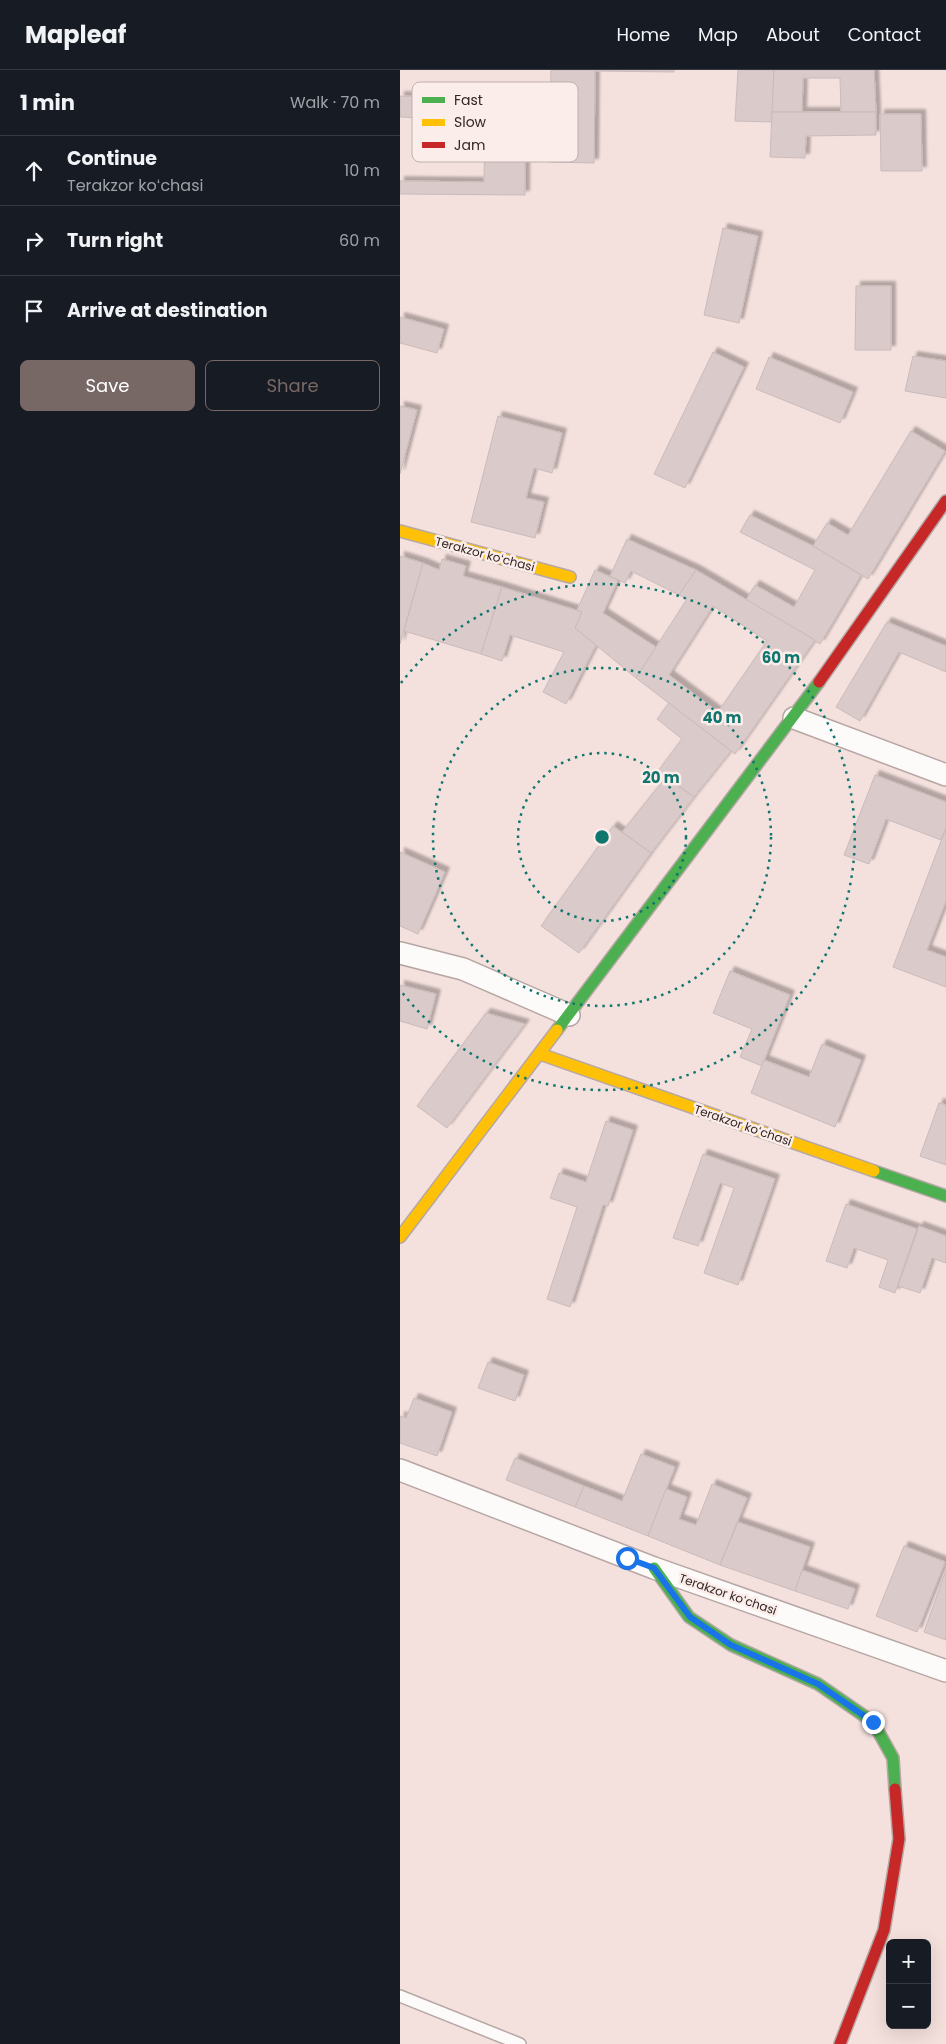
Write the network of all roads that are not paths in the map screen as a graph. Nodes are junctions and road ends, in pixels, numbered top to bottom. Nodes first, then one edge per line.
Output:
1 (946, 502) edge
2 (400, 531) edge
3 (570, 577) dead end
4 (794, 718) junction
5 (946, 775) edge
6 (400, 953) edge
7 (569, 1015) junction
8 (540, 1054) junction
9 (946, 1196) edge
10 (400, 1237) edge
11 (400, 1470) edge
12 (654, 1568) junction
13 (946, 1671) edge
14 (400, 1996) edge
15 (520, 2044) edge
16 (840, 2044) edge

1 - 4 street
2 - 3 street, Terakzor koʻchasi
4 - 5 street
4 - 7 street
6 - 7 street
7 - 8 street
8 - 9 street, Terakzor koʻchasi
8 - 10 street
11 - 12 street, Terakzor koʻchasi
12 - 13 street, Terakzor koʻchasi
12 - 16 street
14 - 15 lane

